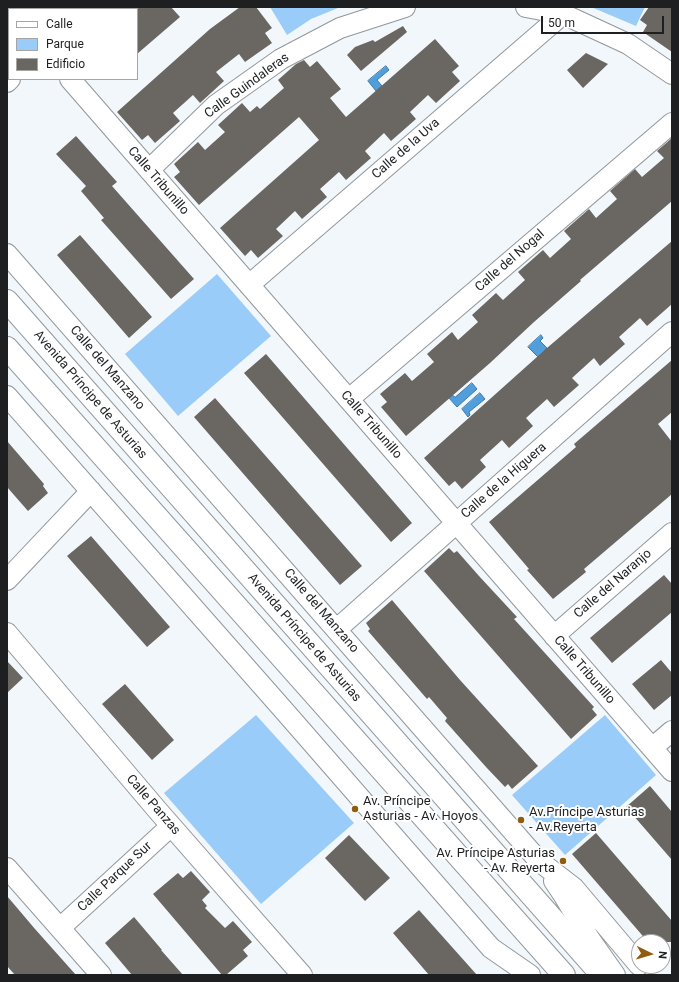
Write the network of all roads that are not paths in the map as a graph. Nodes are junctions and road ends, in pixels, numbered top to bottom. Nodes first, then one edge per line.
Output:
1 (405, 7) edge
2 (526, 7) edge
3 (563, 14) junction
4 (672, 74) edge
5 (71, 80) edge
6 (672, 123) edge
7 (149, 170) junction
8 (7, 254) edge
9 (249, 285) junction
10 (7, 301) edge
11 (672, 332) edge
12 (7, 348) edge
13 (7, 396) edge
14 (348, 399) junction
15 (91, 491) junction
16 (456, 523) junction
17 (672, 533) edge
18 (7, 580) edge
19 (337, 629) junction
20 (7, 633) edge
21 (554, 636) junction
22 (672, 731) edge
23 (652, 748) junction
24 (672, 771) edge
25 (171, 826) junction
26 (539, 861) junction
27 (7, 868) edge
28 (60, 928) junction
29 (491, 948) junction
30 (631, 954) edge
31 (101, 975) edge
32 (302, 975) edge
33 (512, 975) edge
34 (530, 975) edge
35 (564, 975) edge
36 (602, 975) edge
37 (615, 975) edge

1 - 7 street, Calle Guindaleras
2 - 3 street
3 - 4 street
3 - 9 street, Calle de la Uva
5 - 7 street, Calle Tribunillo
6 - 14 street, Calle del Nogal
7 - 9 street, Calle Tribunillo
8 - 19 street, Calle del Manzano
9 - 14 street, Calle Tribunillo
10 - 36 street, Avenida Príncipe de Asturias
11 - 16 street, Calle de la Higuera
12 - 35 street
13 - 15 street
14 - 16 street, Calle Tribunillo
15 - 18 street
15 - 29 street
16 - 19 street, Calle de la Higuera
16 - 21 street, Calle Tribunillo
17 - 21 street, Calle del Naranjo
19 - 26 street, Calle del Manzano
20 - 25 street, Calle Panzas
21 - 23 street, Calle Tribunillo
22 - 23 street
23 - 24 street, Calle Tribunillo
25 - 28 street, Calle Parque Sur
25 - 32 street, Calle Panzas
26 - 30 street, Calle del Manzano
26 - 37 street
27 - 28 street
28 - 31 street
29 - 33 street
29 - 34 street

